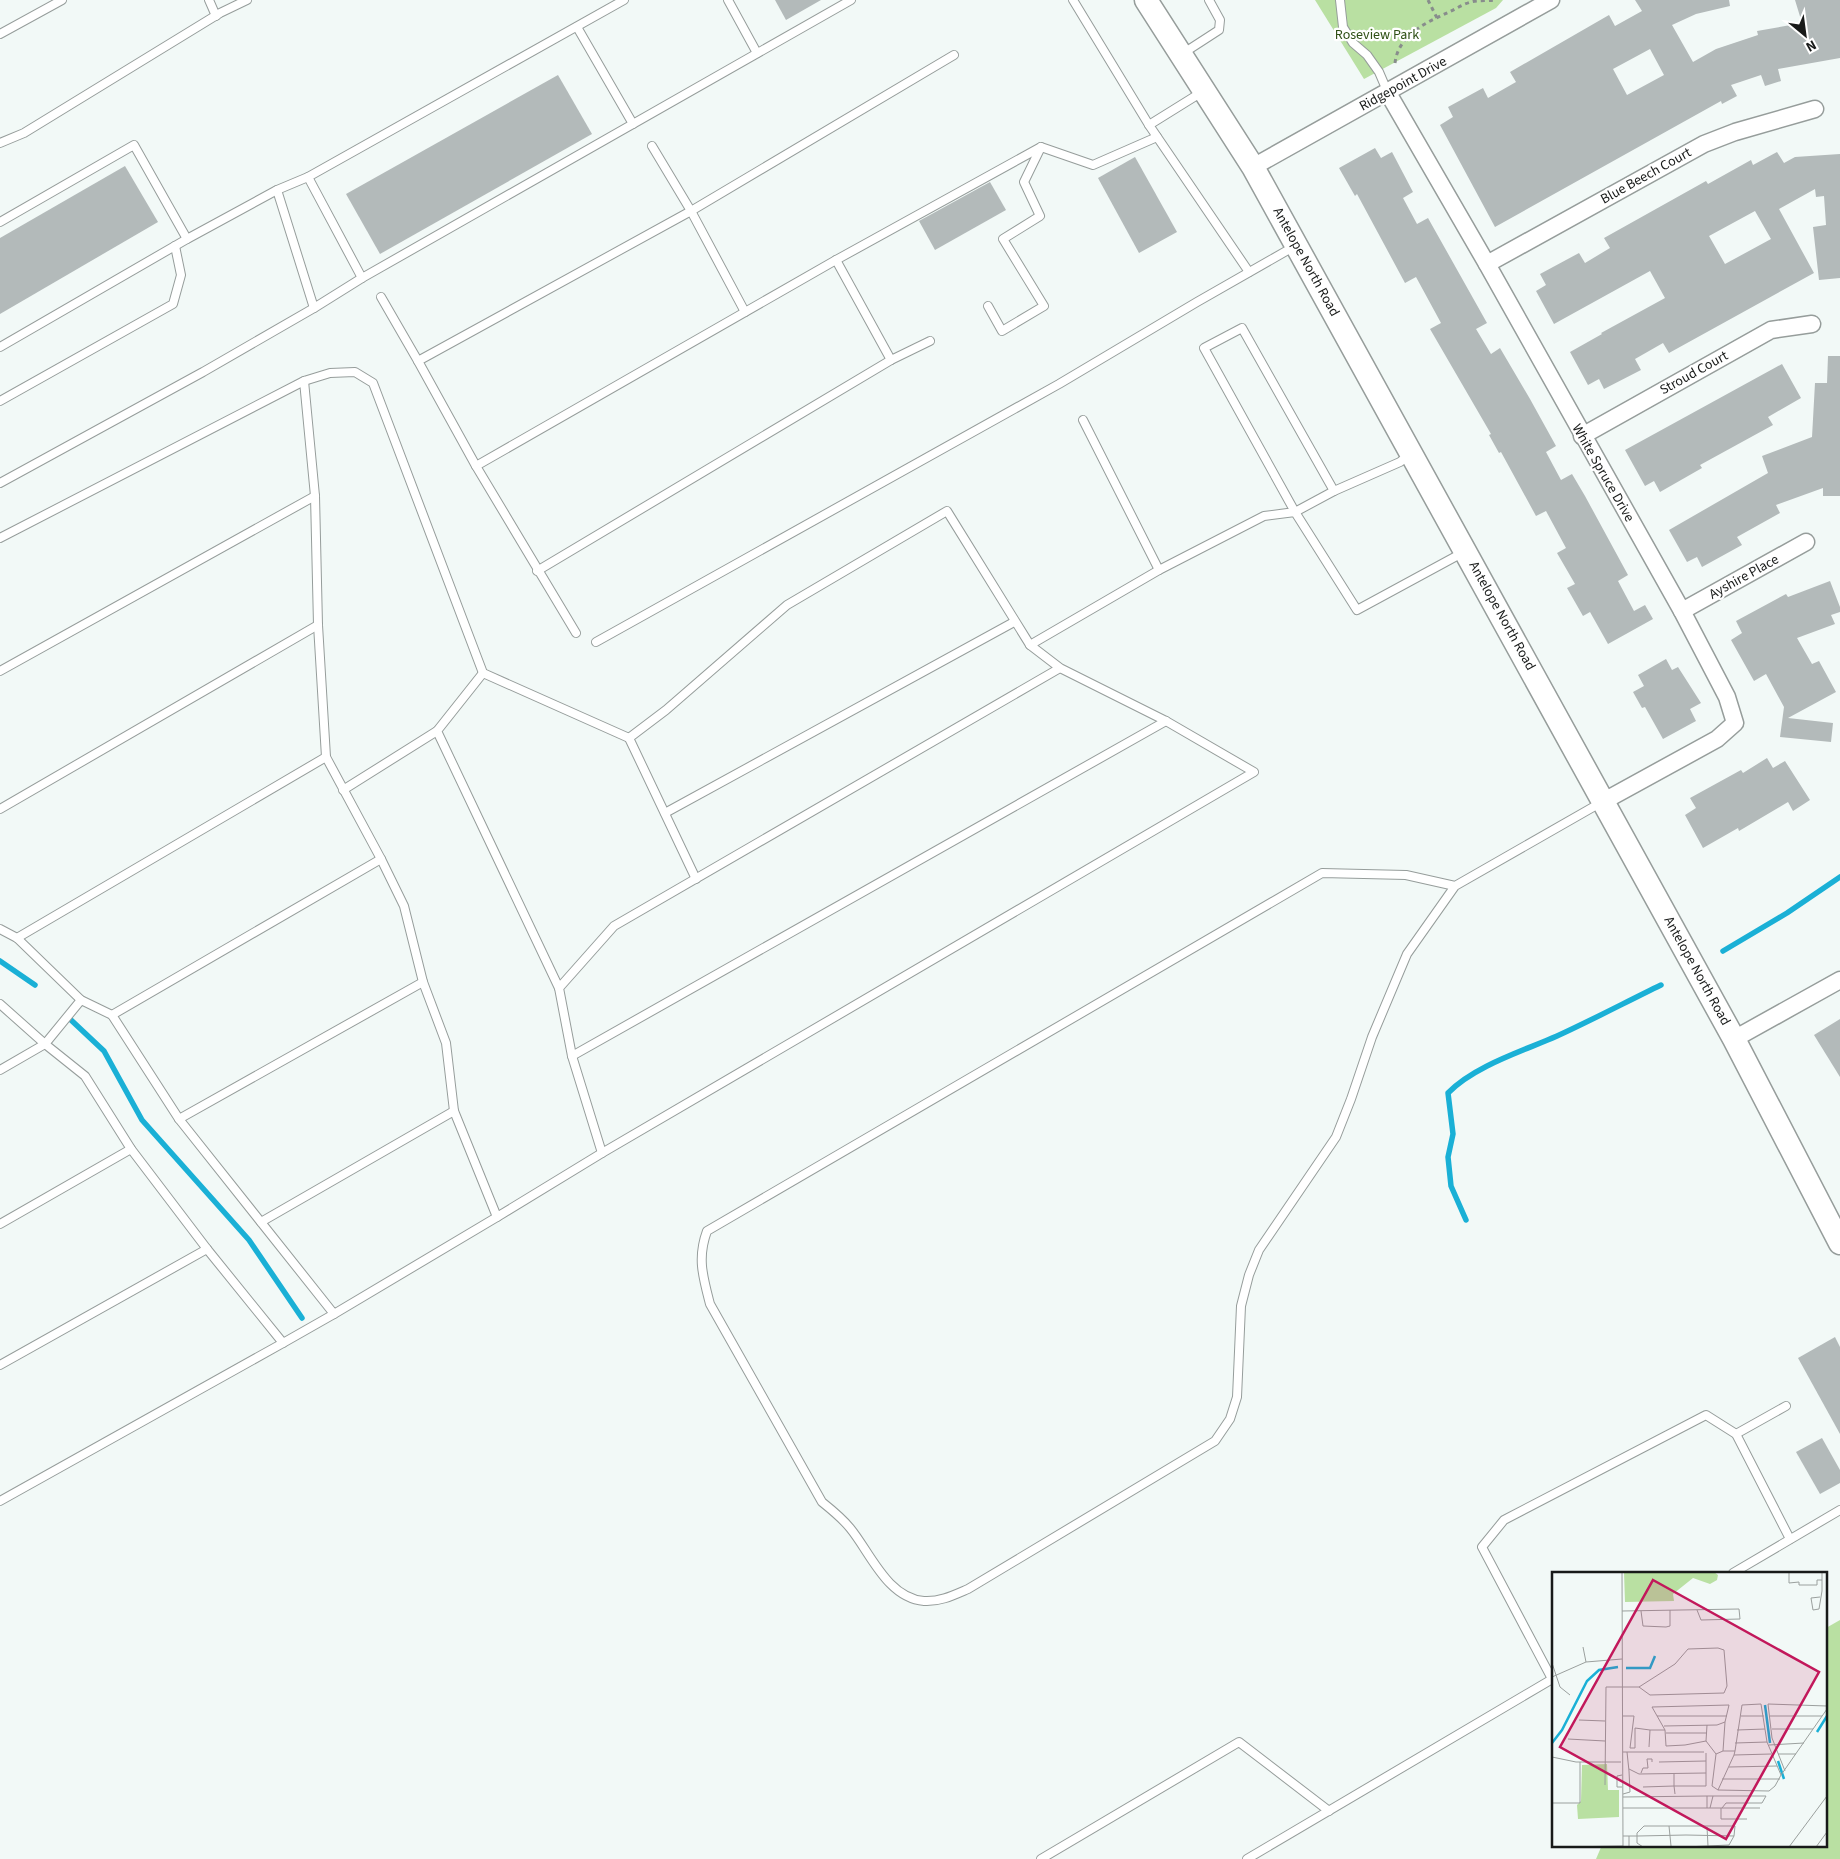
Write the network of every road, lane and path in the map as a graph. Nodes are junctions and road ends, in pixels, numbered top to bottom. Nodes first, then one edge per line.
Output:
1 (62, 0) edge
2 (209, 0) edge
3 (247, 0) edge
4 (624, 0) edge
5 (728, 0) edge
6 (851, 0) edge
7 (1073, 0) edge
8 (1146, 0) edge
9 (1209, 0) edge
10 (1340, 0) edge
11 (1428, 0) edge
12 (1494, 0) edge
13 (1551, 0) edge
14 (216, 16) junction
15 (1437, 18) junction
16 (577, 27) junction
17 (0, 34) edge
18 (757, 53) junction
19 (954, 55) dead end
20 (1180, 55) junction
21 (1395, 63) dead end
22 (1204, 91) junction
23 (1388, 93) junction
24 (1815, 109) dead end
25 (634, 124) junction
26 (1149, 125) junction
27 (1157, 137) junction
28 (0, 143) edge
29 (652, 146) dead end
30 (1041, 147) junction
31 (1253, 167) junction
32 (308, 178) junction
33 (277, 190) junction
34 (690, 211) junction
35 (0, 222) edge
36 (187, 239) junction
37 (1297, 245) junction
38 (175, 246) junction
39 (836, 260) junction
40 (1487, 264) junction
41 (1249, 272) junction
42 (362, 278) junction
43 (381, 297) dead end
44 (988, 306) dead end
45 (314, 308) junction
46 (745, 312) junction
47 (1812, 324) dead end
48 (930, 341) dead end
49 (0, 347) edge
50 (891, 360) junction
51 (418, 361) junction
52 (304, 381) junction
53 (0, 401) edge
54 (1083, 420) dead end
55 (1582, 436) junction
56 (1412, 454) junction
57 (476, 466) junction
58 (0, 482) edge
59 (1334, 490) junction
60 (315, 496) junction
61 (1295, 512) junction
62 (0, 538) edge
63 (1806, 542) dead end
64 (1466, 551) junction
65 (1159, 570) junction
66 (537, 571) junction
67 (1682, 611) junction
68 (1014, 622) junction
69 (318, 625) junction
70 (576, 633) dead end
71 (596, 642) dead end
72 (1030, 645) junction
73 (1060, 668) junction
74 (0, 671) edge
75 (483, 673) junction
76 (1166, 721) junction
77 (437, 731) junction
78 (629, 738) junction
79 (326, 757) junction
80 (343, 790) junction
81 (1604, 801) junction
82 (0, 809) edge
83 (665, 813) junction
84 (382, 859) junction
85 (696, 878) junction
86 (1455, 886) junction
87 (0, 929) edge
88 (17, 938) junction
89 (1840, 980) edge
90 (423, 982) junction
91 (560, 988) junction
92 (81, 1000) junction
93 (0, 1004) edge
94 (112, 1015) junction
95 (1734, 1039) junction
96 (44, 1044) junction
97 (572, 1056) junction
98 (0, 1070) edge
99 (454, 1111) junction
100 (179, 1119) junction
101 (130, 1149) junction
102 (602, 1153) junction
103 (497, 1217) junction
104 (261, 1222) junction
105 (0, 1224) edge
106 (1840, 1242) edge
107 (206, 1249) junction
108 (334, 1314) junction
109 (283, 1343) junction
110 (0, 1365) edge
111 (1786, 1406) dead end
112 (1736, 1434) junction
113 (0, 1501) edge
114 (1840, 1510) edge
115 (1790, 1539) junction
116 (1735, 1572) edge
117 (1552, 1677) edge
118 (1552, 1680) edge
119 (1329, 1811) junction
120 (1041, 1859) edge
121 (1247, 1859) edge

1 - 17 lane
2 - 14 lane
3 - 14 lane
4 - 16 lane
5 - 18 lane
6 - 18 lane
7 - 26 lane
8 - 20 main road, Antelope North Road
9 - 20 lane
10 - 23 lane
11 - 15 path
12 - 15 path
13 - 23 street, Ridgepoint Drive
14 - 28 lane
15 - 21 path
16 - 25 lane
16 - 32 lane
18 - 25 lane
19 - 34 lane
20 - 22 main road, Antelope North Road
22 - 26 lane
22 - 31 main road, Antelope North Road
23 - 31 street, Ridgepoint Drive
23 - 40 street, White Spruce Drive
24 - 40 street, Blue Beech Court
25 - 42 lane
26 - 27 lane
27 - 30 lane
27 - 41 lane
29 - 34 lane
30 - 39 lane
30 - 44 lane
31 - 37 main road, Antelope North Road
32 - 33 lane
32 - 42 lane
33 - 36 lane
33 - 45 lane
34 - 46 lane
34 - 51 lane
35 - 36 lane
36 - 38 lane
37 - 41 lane
37 - 56 main road, Antelope North Road
38 - 49 lane
38 - 53 lane
39 - 46 lane
39 - 50 lane
40 - 55 street, White Spruce Drive
41 - 71 lane
42 - 45 lane
43 - 51 lane
45 - 58 lane
46 - 57 lane
47 - 55 street, Stroud Court
48 - 50 lane
50 - 66 lane
51 - 57 lane
52 - 60 lane
52 - 62 lane
52 - 75 lane
54 - 65 lane
55 - 67 street, White Spruce Drive
56 - 59 lane
56 - 64 main road, Antelope North Road
57 - 66 lane
59 - 61 lane
59 - 61 lane
60 - 69 lane
60 - 74 lane
61 - 64 lane
61 - 65 lane
63 - 67 street, Ayshire Place
64 - 81 main road, Antelope North Road
65 - 72 lane
66 - 70 lane
67 - 81 street, White Spruce Drive
68 - 72 lane
68 - 78 lane
68 - 83 lane
69 - 79 lane
69 - 82 lane
72 - 73 lane
73 - 76 lane
73 - 85 lane
75 - 77 lane
75 - 78 lane
76 - 97 lane
76 - 102 lane
77 - 80 lane
77 - 91 lane
78 - 83 lane
79 - 80 lane
79 - 88 lane
80 - 84 lane
81 - 86 lane
81 - 95 main road, Antelope North Road
83 - 85 lane
84 - 90 lane
84 - 94 lane
85 - 91 lane
86 - 86 lane
87 - 88 lane
88 - 92 lane
89 - 95 street
90 - 99 lane
90 - 100 lane
91 - 97 lane
92 - 94 lane
92 - 96 lane
93 - 96 lane
94 - 100 lane
95 - 106 main road, Antelope North Road
96 - 98 lane
96 - 101 lane
97 - 102 lane
99 - 103 lane
99 - 104 lane
100 - 104 lane
101 - 105 lane
101 - 107 lane
102 - 103 lane
103 - 108 lane
104 - 108 lane
107 - 109 lane
107 - 110 lane
108 - 109 lane
109 - 113 lane
111 - 112 lane
112 - 115 lane
112 - 117 lane
114 - 115 lane
115 - 116 lane
118 - 119 lane
119 - 120 lane
119 - 121 lane

